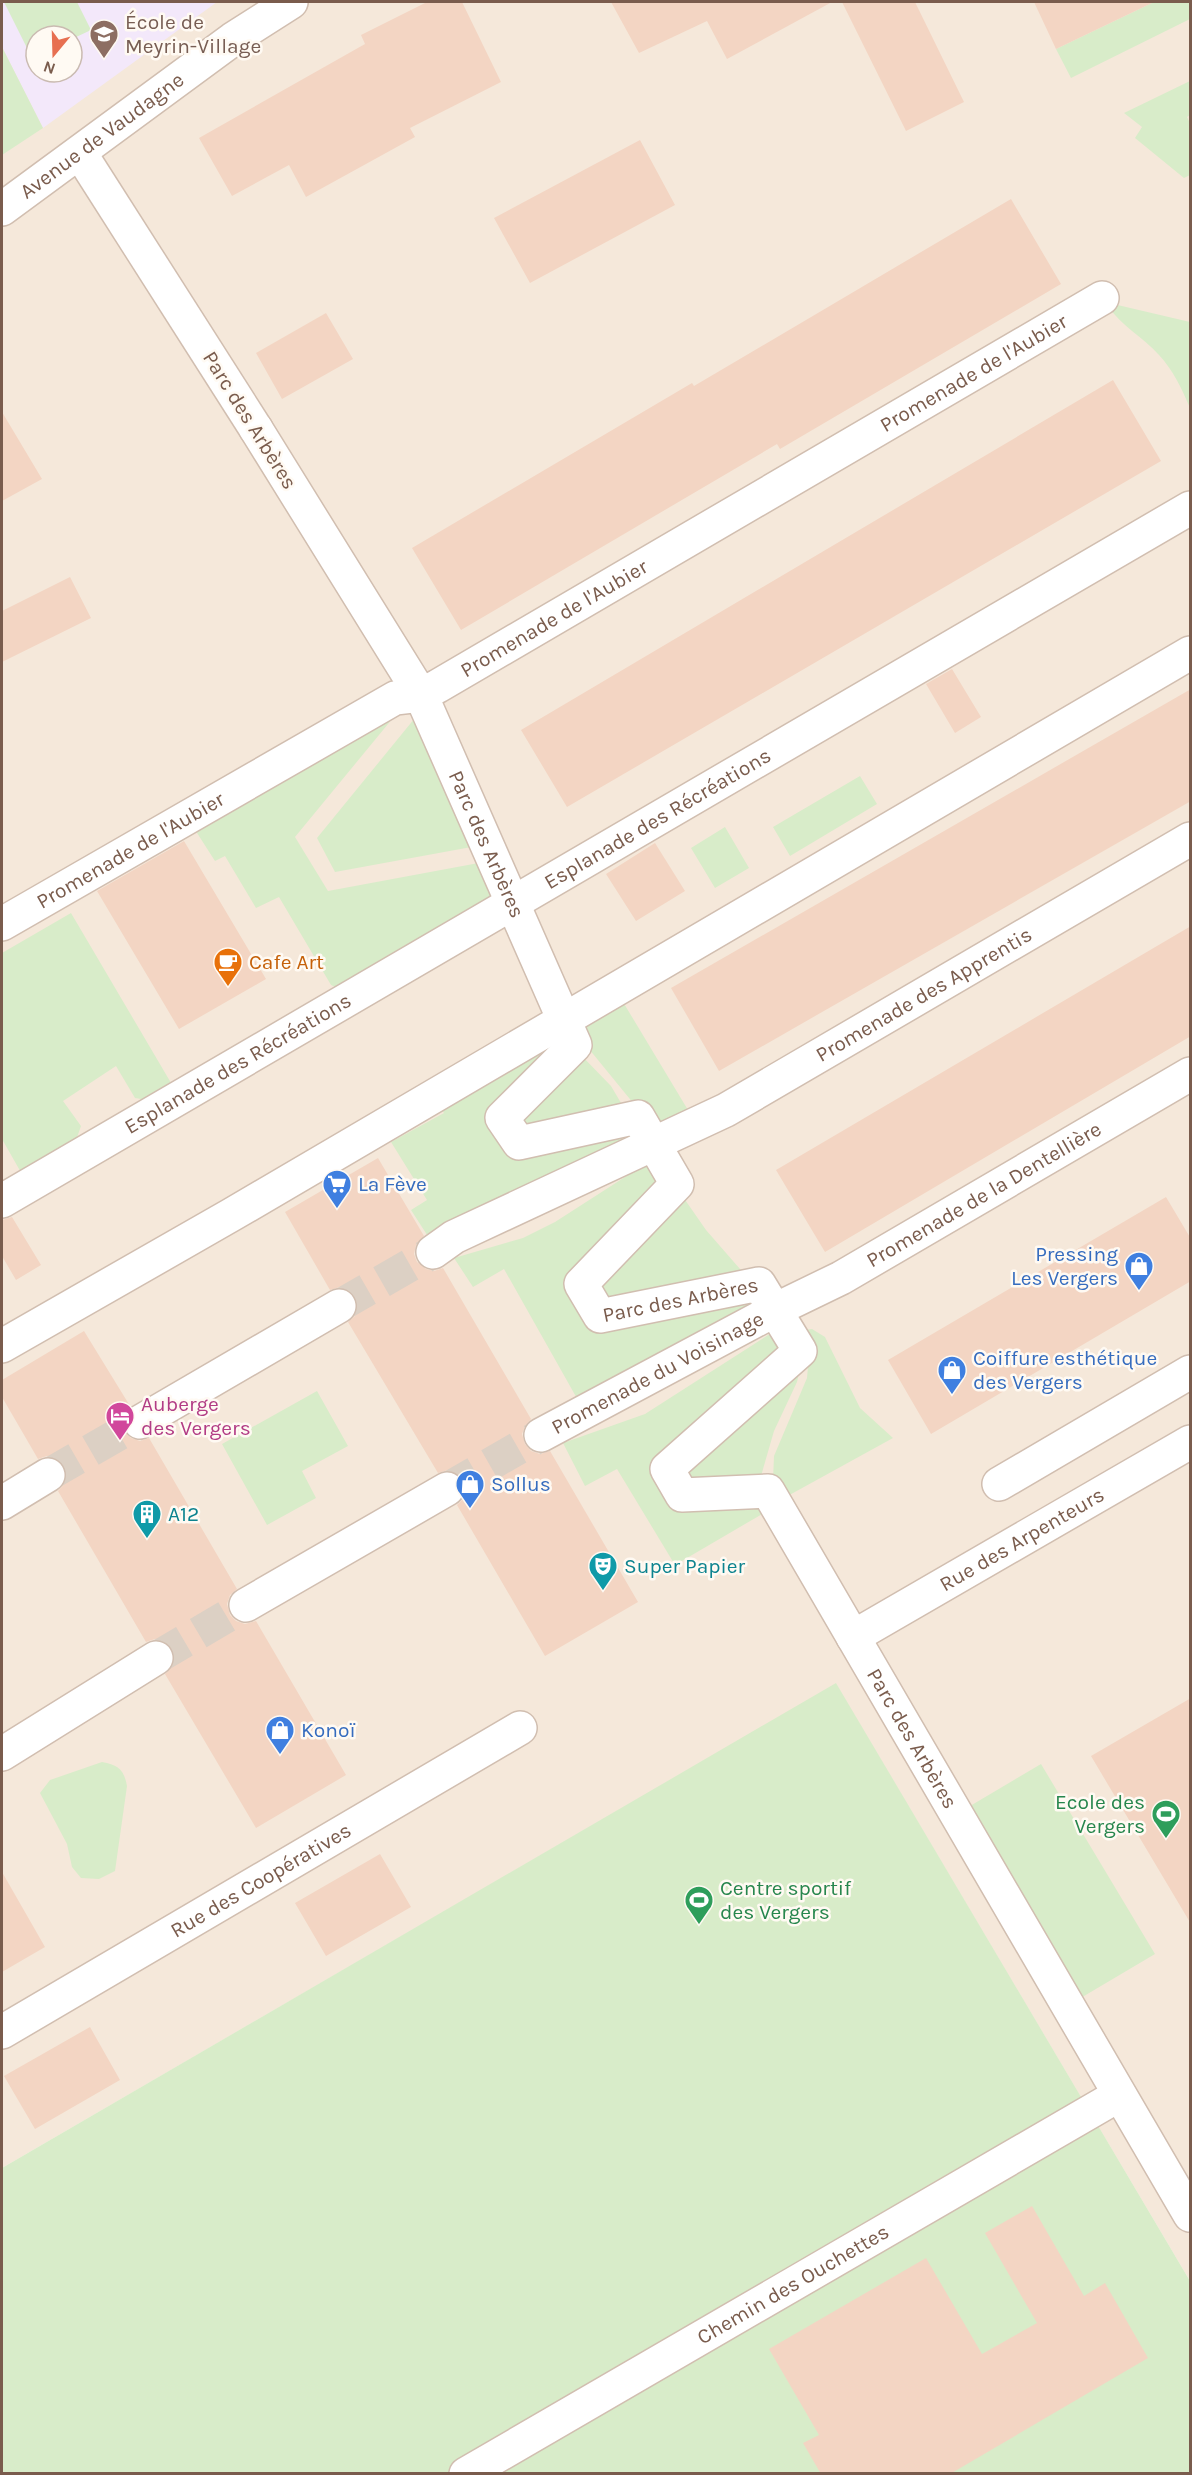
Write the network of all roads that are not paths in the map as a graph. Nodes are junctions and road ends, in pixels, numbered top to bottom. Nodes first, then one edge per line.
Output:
1 (291, 2) edge
2 (80, 153) junction
3 (2, 209) edge
4 (1102, 298) dead end
5 (1191, 508) edge
6 (1191, 653) edge
7 (421, 695) junction
8 (1191, 839) edge
9 (513, 902) junction
10 (2, 924) edge
11 (564, 1020) junction
12 (1191, 1074) edge
13 (654, 1142) junction
14 (2, 1201) edge
15 (433, 1252) tunnel mouth
16 (339, 1306) tunnel mouth
17 (775, 1310) junction
18 (2, 1346) edge
19 (1191, 1372) edge
20 (140, 1422) tunnel mouth
21 (541, 1435) tunnel mouth
22 (1191, 1442) edge
23 (48, 1475) tunnel mouth
24 (999, 1484) dead end
25 (447, 1489) tunnel mouth
26 (2, 1503) edge
27 (246, 1605) tunnel mouth
28 (853, 1637) junction
29 (156, 1658) tunnel mouth
30 (520, 1728) dead end
31 (2, 1754) edge
32 (2, 2031) edge
33 (1119, 2095) junction
34 (1191, 2215) edge
35 (466, 2474) edge

1 - 2 street, Avenue de Vaudagne
2 - 3 street, Avenue de Vaudagne
2 - 7 street, Parc des Arbères
4 - 7 street, Promenade de l'Aubier
5 - 9 street, Esplanade des Récréations
6 - 11 street
7 - 9 street, Parc des Arbères
7 - 10 street, Promenade de l'Aubier
8 - 13 street, Promenade des Apprentis
9 - 11 street, Parc des Arbères
9 - 14 street, Esplanade des Récréations
11 - 13 street, Parc des Arbères
11 - 18 street
12 - 17 street, Promenade de la Dentellière
13 - 15 street, Promenade des Apprentis
13 - 17 street, Parc des Arbères
16 - 20 street
17 - 21 street, Promenade du Voisinage
17 - 28 street, Parc des Arbères
19 - 24 street
22 - 28 street, Rue des Arpenteurs
23 - 26 street
25 - 27 street
28 - 33 street, Parc des Arbères
29 - 31 street
30 - 32 street, Rue des Coopératives
33 - 34 street, Parc des Arbères
33 - 35 street, Chemin des Ouchettes

